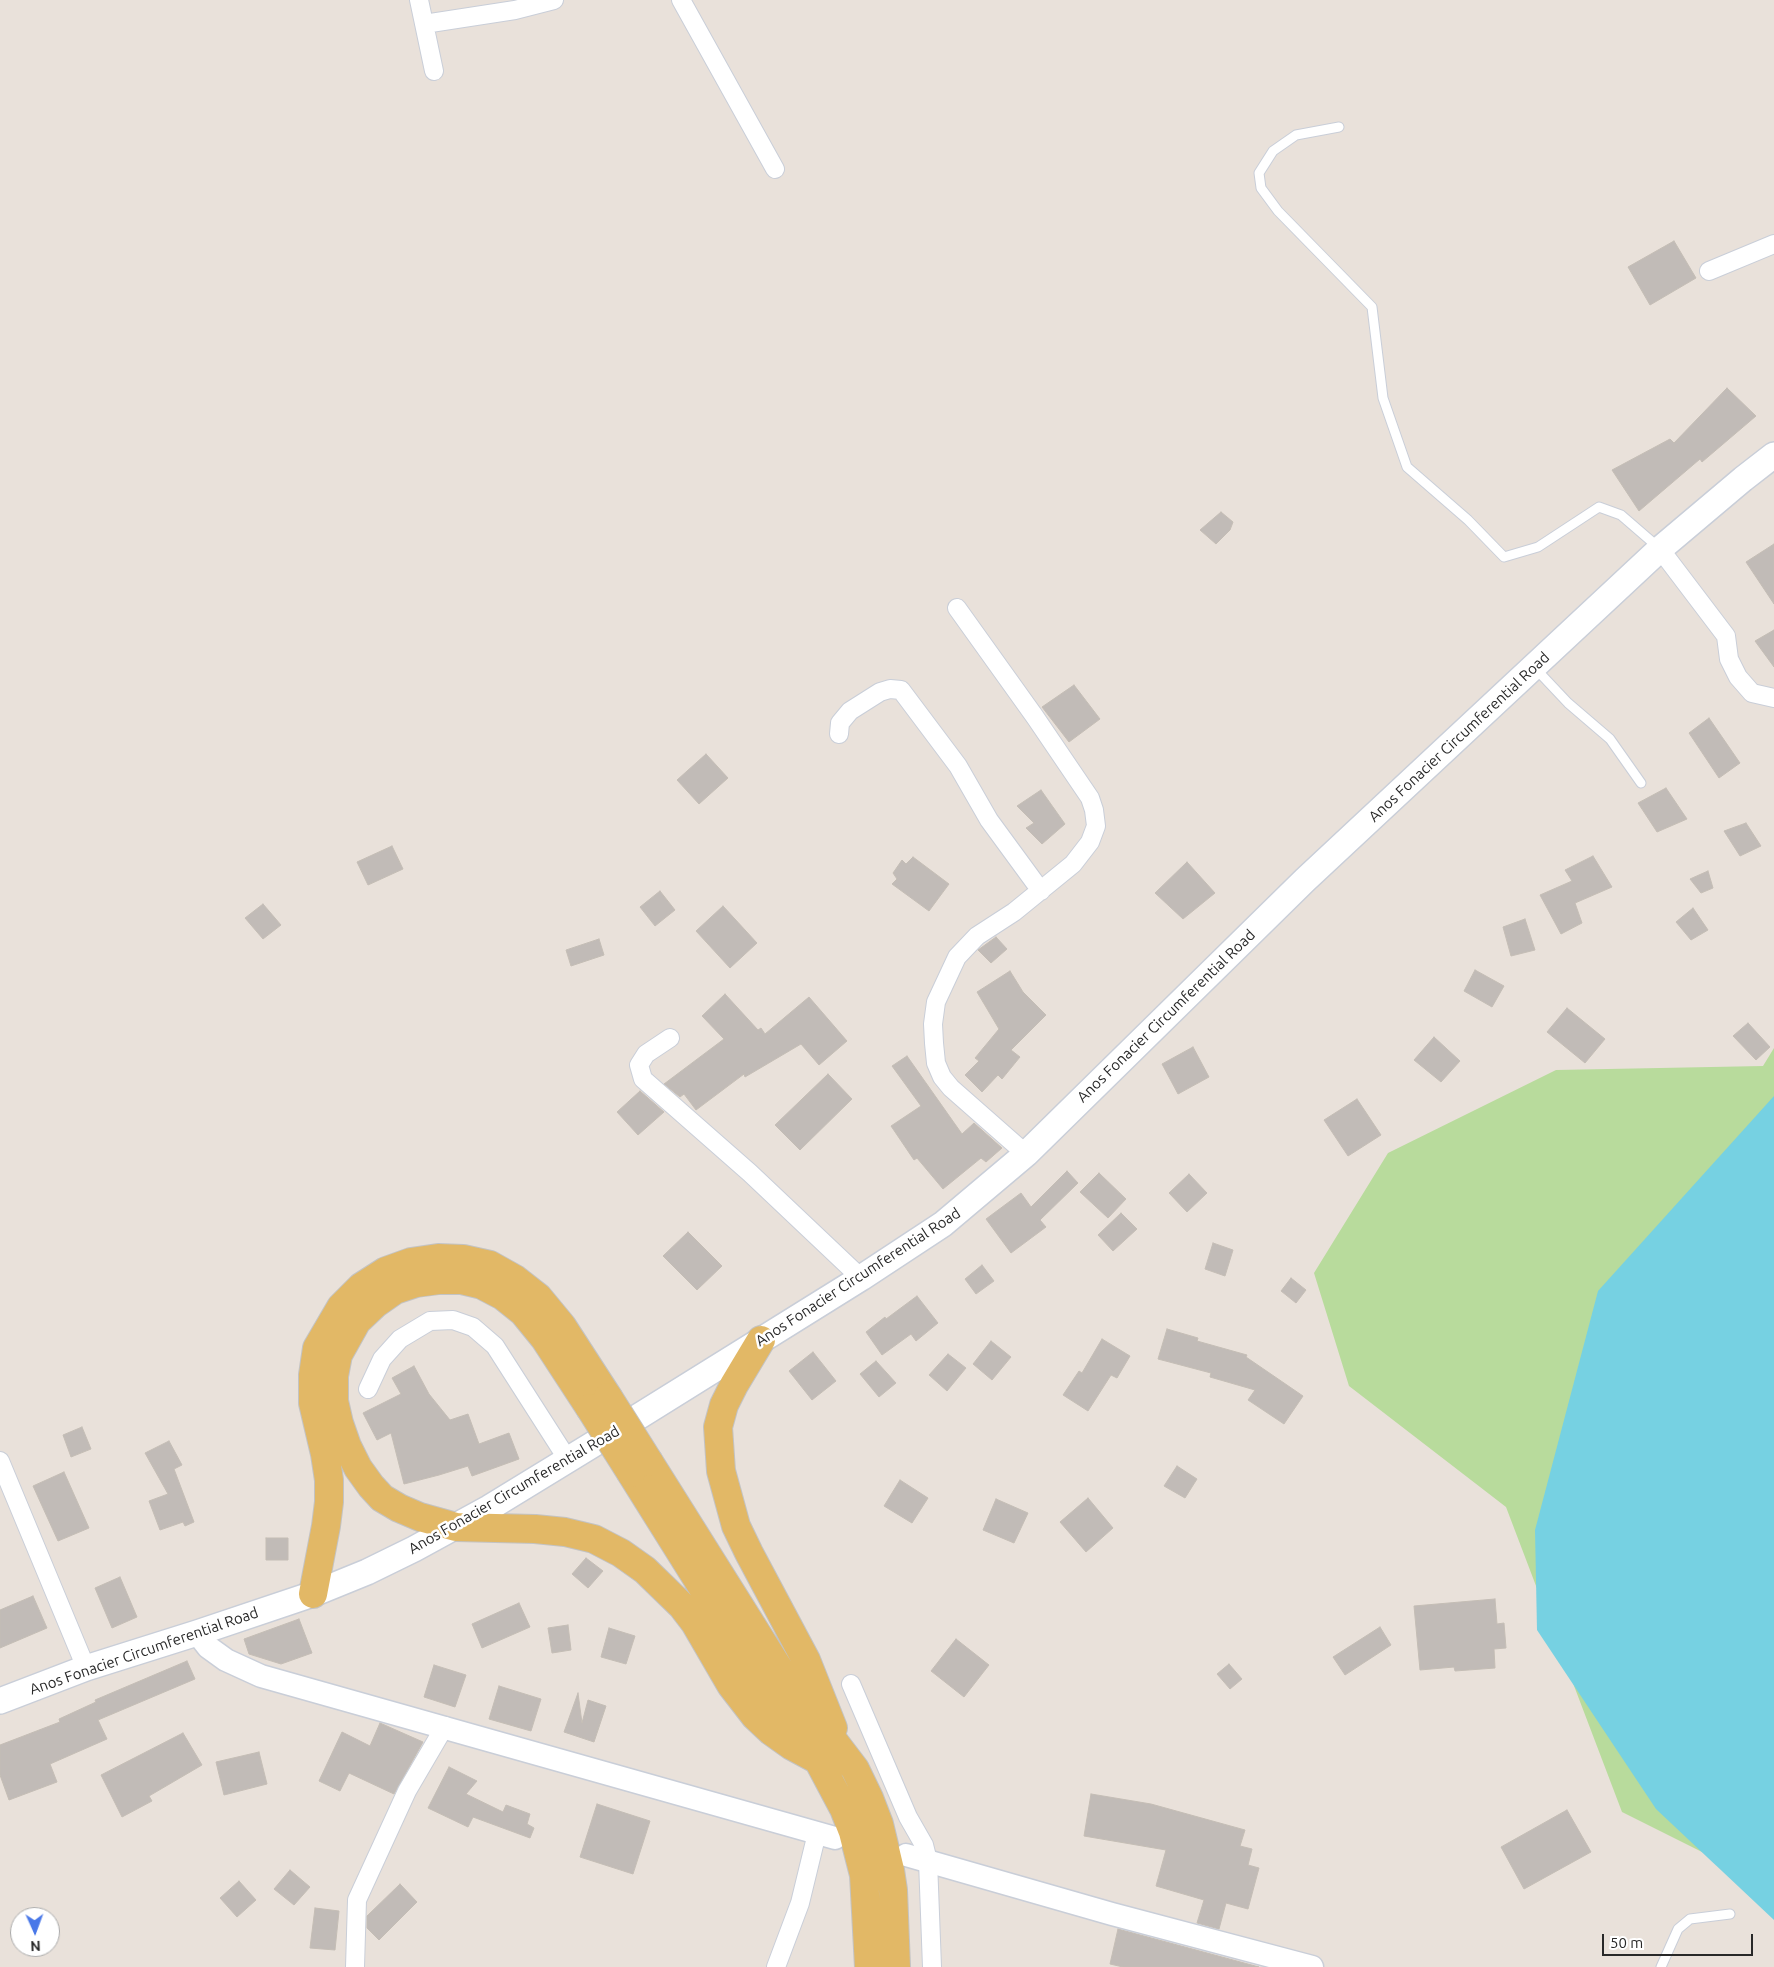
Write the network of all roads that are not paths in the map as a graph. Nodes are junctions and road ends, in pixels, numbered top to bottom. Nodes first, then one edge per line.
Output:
1 (419, 0) edge
2 (554, 0) edge
3 (681, 0) edge
4 (424, 24) junction
5 (434, 71) dead end
6 (1339, 127) dead end
7 (775, 169) dead end
8 (1774, 244) edge
9 (1709, 271) dead end
10 (1774, 455) edge
11 (1660, 549) junction
12 (957, 608) dead end
13 (1534, 668) junction
14 (1774, 698) edge
15 (839, 734) dead end
16 (1641, 783) dead end
17 (1041, 892) junction
18 (670, 1038) dead end
19 (1026, 1154) junction
20 (861, 1278) junction
21 (761, 1340) junction
22 (368, 1389) dead end
23 (329, 1426) junction
24 (0, 1460) edge
25 (568, 1460) junction
26 (456, 1528) junction
27 (313, 1594) junction
28 (197, 1633) junction
29 (86, 1668) junction
30 (851, 1684) dead end
31 (0, 1701) edge
32 (445, 1726) junction
33 (828, 1753) junction
34 (826, 1835) joint
35 (906, 1855) dead end
36 (928, 1861) junction
37 (1730, 1914) dead end
38 (354, 1967) edge
39 (776, 1967) edge
40 (869, 1967) edge
41 (896, 1967) edge
42 (932, 1967) edge
43 (1312, 1967) edge
44 (1660, 1967) edge

1 - 4 street
2 - 4 street
3 - 7 street
4 - 5 street
6 - 11 lane
8 - 9 street
10 - 11 main road, Anos Fonacier Circumferential Road
11 - 13 main road, Anos Fonacier Circumferential Road
11 - 14 street
12 - 17 street
13 - 16 lane
13 - 19 main road, Anos Fonacier Circumferential Road
15 - 17 street
17 - 19 street
18 - 20 street
19 - 20 main road, Anos Fonacier Circumferential Road
20 - 21 main road, Anos Fonacier Circumferential Road
21 - 25 main road, Anos Fonacier Circumferential Road
21 - 33 main road
22 - 25 street
23 - 26 main road
23 - 27 main road
23 - 33 main road, bridge
24 - 29 street
25 - 26 main road, Anos Fonacier Circumferential Road
26 - 27 main road, Anos Fonacier Circumferential Road
26 - 33 main road
27 - 28 main road, Anos Fonacier Circumferential Road
28 - 29 main road, Anos Fonacier Circumferential Road
28 - 32 street
29 - 31 main road, Anos Fonacier Circumferential Road
30 - 36 street
32 - 34 street
32 - 38 street
33 - 40 main road
33 - 41 main road
34 - 39 street
35 - 36 street
36 - 42 street
36 - 43 street
37 - 44 lane

